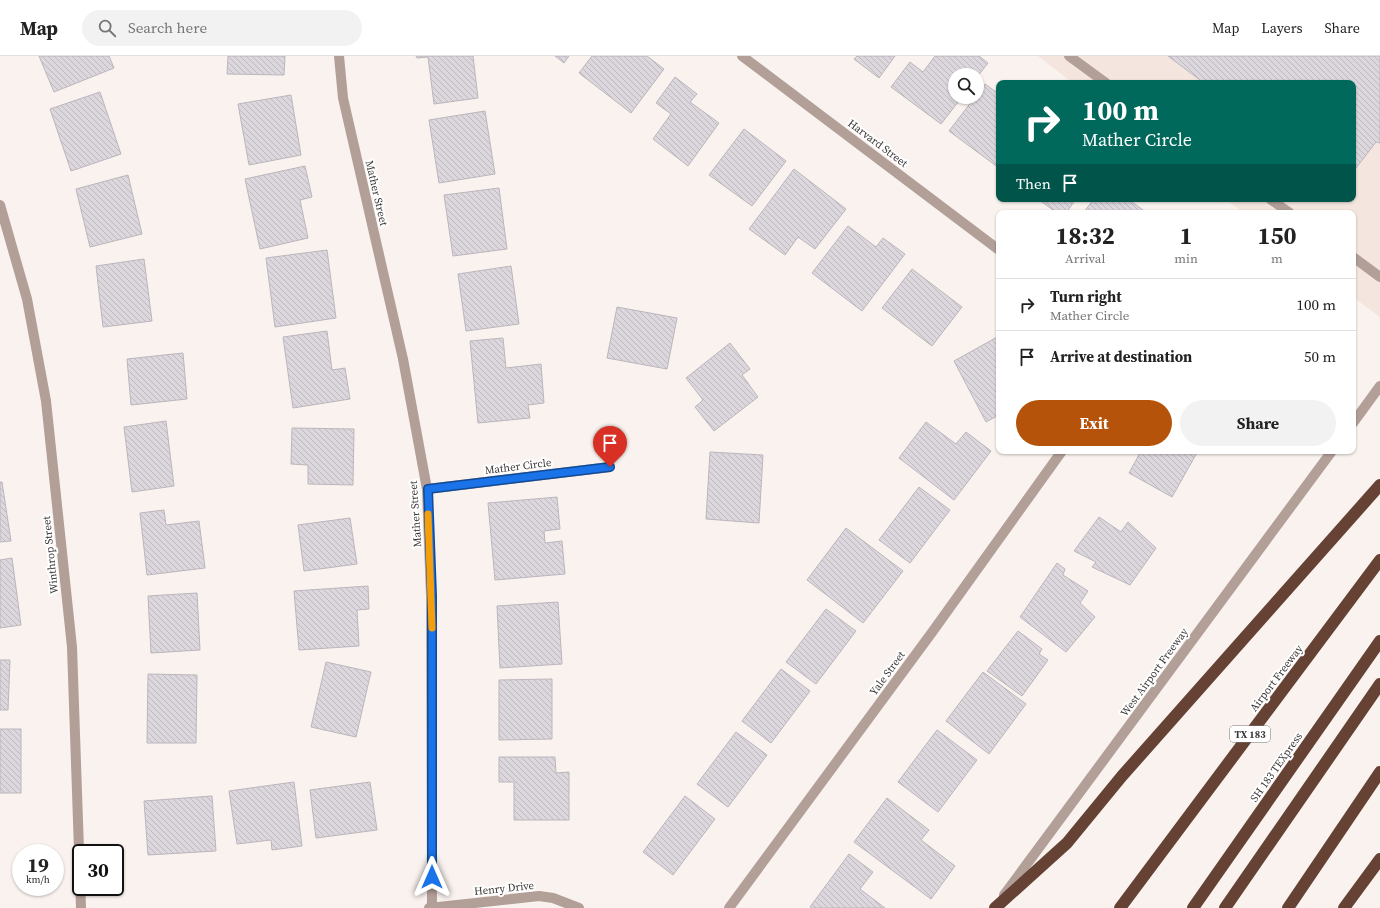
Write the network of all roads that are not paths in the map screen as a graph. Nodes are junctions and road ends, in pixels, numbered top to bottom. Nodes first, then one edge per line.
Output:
1 (339, 56) edge
2 (742, 56) edge
3 (1069, 56) edge
4 (1102, 80) edge
5 (1274, 202) edge
6 (0, 205) edge
7 (1286, 210) edge
8 (996, 248) edge
9 (1356, 259) edge
10 (1380, 277) edge
11 (1380, 386) edge
12 (1356, 419) edge
13 (1060, 454) edge
14 (1330, 454) edge
15 (610, 467) dead end
16 (1380, 485) edge
17 (428, 489) junction
18 (1380, 560) edge
19 (1380, 641) edge
20 (1380, 684) edge
21 (1380, 772) edge
22 (1380, 859) edge
23 (81, 908) edge
24 (431, 908) edge
25 (579, 908) edge
26 (729, 908) edge
27 (995, 908) edge
28 (1120, 908) edge
29 (1193, 908) edge
30 (1225, 908) edge
31 (1288, 908) edge
32 (1344, 908) edge

1 - 17 street, Mather Street
2 - 8 street, Harvard Street
3 - 4 street
5 - 7 street
6 - 23 street, Winthrop Street
9 - 10 street
11 - 12 street
13 - 26 street, Yale Street
14 - 27 street, West Airport Freeway
15 - 17 street, Mather Circle
16 - 27 highway
17 - 24 street, Mather Street
18 - 28 highway, Airport Freeway / TX 183
19 - 29 highway, SH 183 TEXpress
20 - 30 highway
21 - 31 highway
22 - 32 highway
24 - 25 street, Henry Drive

